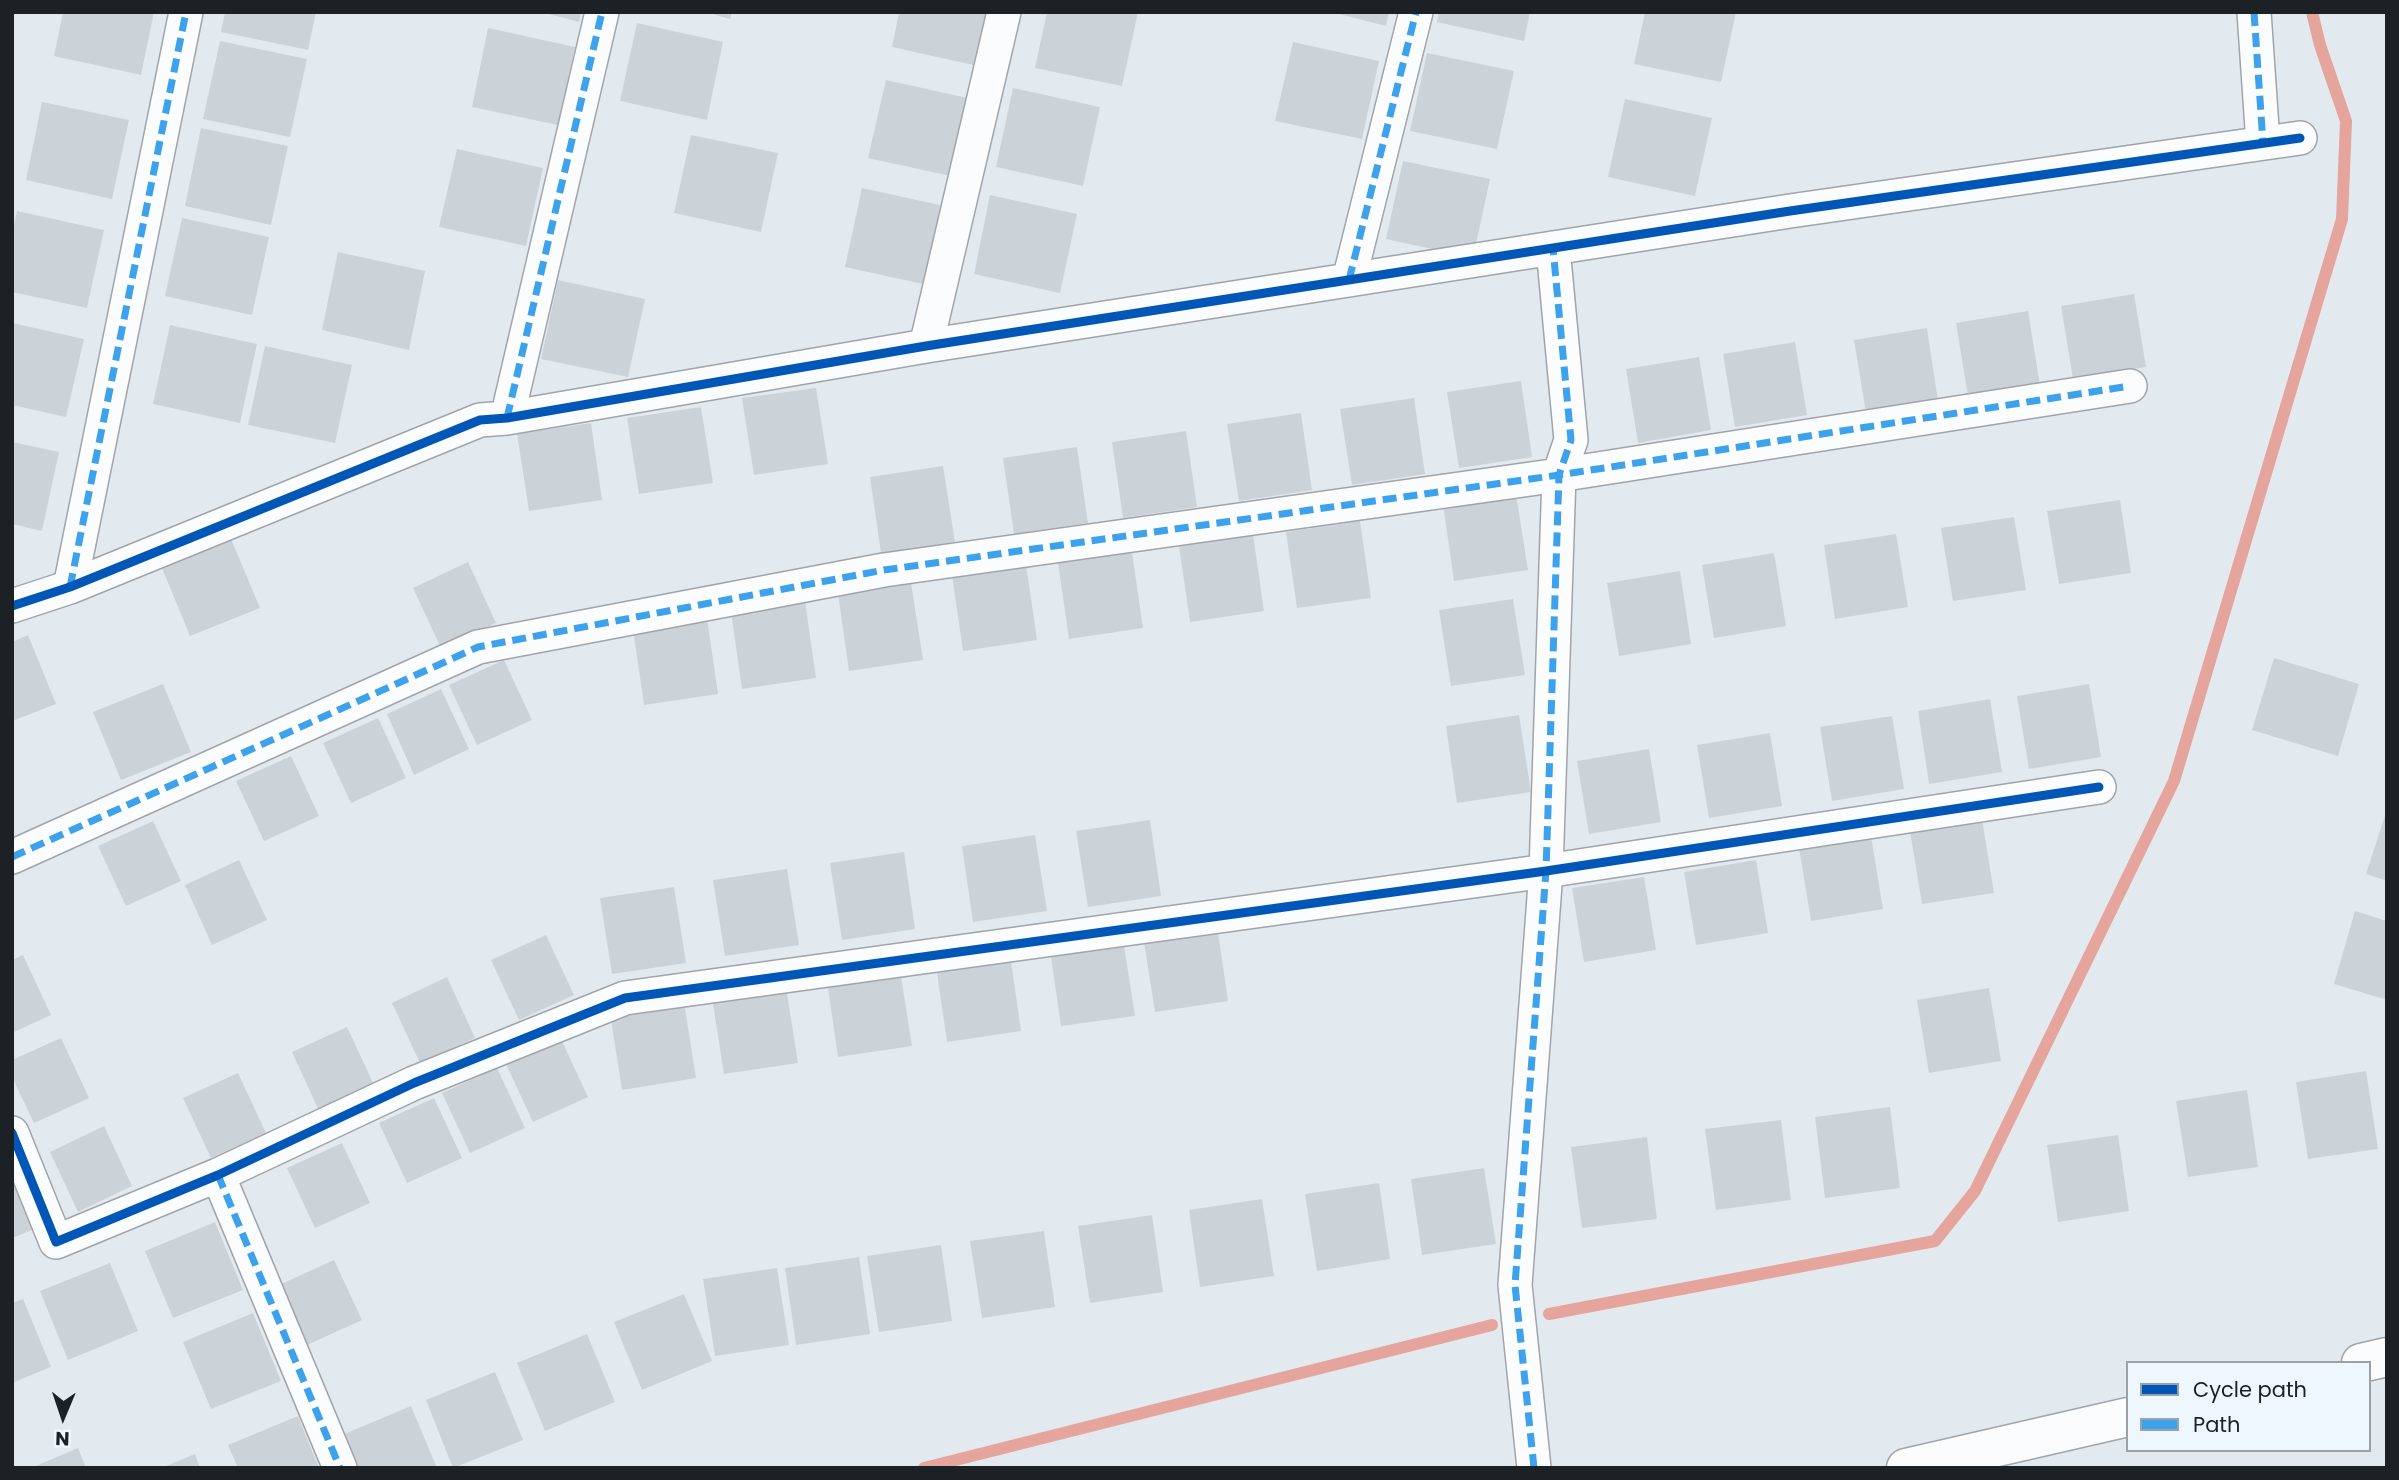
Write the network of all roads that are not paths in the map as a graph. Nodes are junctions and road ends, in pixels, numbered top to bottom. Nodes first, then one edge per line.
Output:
1 (186, 12) edge
2 (602, 12) edge
3 (1004, 12) edge
4 (1416, 12) edge
5 (2253, 12) edge
6 (2300, 138) dead end
7 (2263, 144) junction
8 (1553, 248) junction
9 (1349, 280) junction
10 (926, 346) junction
11 (2130, 386) dead end
12 (507, 418) junction
13 (1559, 475) junction
14 (70, 587) junction
15 (12, 606) edge
16 (2099, 787) dead end
17 (12, 857) edge
18 (1546, 871) junction
19 (12, 1133) edge
20 (218, 1175) junction
21 (2387, 1357) edge
22 (2370, 1361) edge
23 (2126, 1417) edge
24 (340, 1468) edge
25 (1534, 1468) edge
26 (1906, 1468) edge

1 - 14 street
2 - 12 street
3 - 10 street
4 - 9 street
5 - 7 street
6 - 7 street
7 - 8 street
8 - 9 street
8 - 13 street
9 - 10 street
10 - 12 street
11 - 13 street
12 - 14 street
13 - 17 street
13 - 18 street
14 - 15 street
16 - 18 street
18 - 20 street
18 - 25 street
19 - 20 street
20 - 24 street
21 - 22 main road
23 - 26 main road

